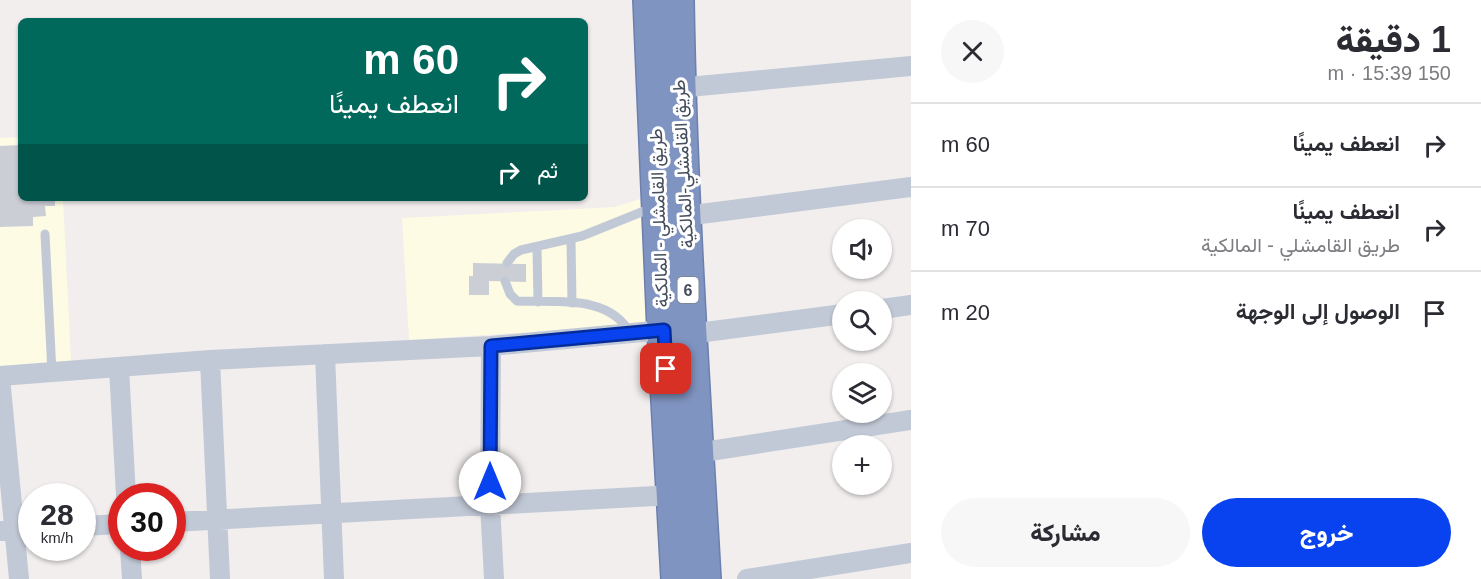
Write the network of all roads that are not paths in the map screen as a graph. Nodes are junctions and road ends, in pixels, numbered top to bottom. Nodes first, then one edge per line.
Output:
1 (650, 0) edge
2 (677, 0) edge
3 (911, 66) edge
4 (678, 88) junction
5 (911, 186) edge
6 (672, 211) junction
7 (45, 234) dead end
8 (570, 240) junction
9 (537, 247) junction
10 (507, 263) dead end
11 (505, 281) dead end
12 (538, 302) junction
13 (572, 303) junction
14 (911, 305) edge
15 (892, 308) edge
16 (832, 316) edge
17 (631, 333) junction
18 (677, 340) junction
19 (491, 346) junction
20 (325, 354) junction
21 (210, 360) junction
22 (119, 368) junction
23 (52, 373) junction
24 (0, 377) edge
25 (911, 420) edge
26 (697, 453) junction
27 (125, 483) edge
28 (674, 495) junction
29 (490, 504) junction
30 (331, 515) junction
31 (217, 520) junction
32 (186, 521) edge
33 (15, 530) edge
34 (911, 553) edge
35 (131, 561) edge
36 (19, 579) edge
37 (132, 579) edge
38 (220, 579) edge
39 (334, 579) edge
40 (494, 579) edge
41 (678, 579) edge
42 (704, 579) edge
43 (747, 579) edge

1 - 6 highway, طريق القامشلي - المالكية / 6
2 - 4 highway, طريق القامشلي-المالكية / 6
3 - 4 street
4 - 6 highway, طريق القامشلي-المالكية / 6
5 - 6 street
6 - 8 lane
6 - 18 highway, طريق القامشلي - المالكية / 6
7 - 23 lane
8 - 9 lane
8 - 13 lane
9 - 10 lane
9 - 12 lane
11 - 12 lane
12 - 13 lane
13 - 17 lane
14 - 15 street
16 - 18 street
17 - 18 street
17 - 19 street
18 - 26 highway, 6
18 - 28 highway, طريق القامشلي - المالكية / 6
19 - 20 street
19 - 29 street
20 - 21 street
20 - 30 street
21 - 22 street
21 - 31 street
22 - 23 street
22 - 27 street
23 - 24 street
24 - 33 street
25 - 26 street
26 - 42 highway, 6
28 - 29 street
28 - 41 highway, طريق القامشلي - المالكية / 6
29 - 30 street
29 - 40 street
30 - 31 street
30 - 39 street
31 - 32 street
31 - 38 street
33 - 36 street
34 - 43 street
35 - 37 street

